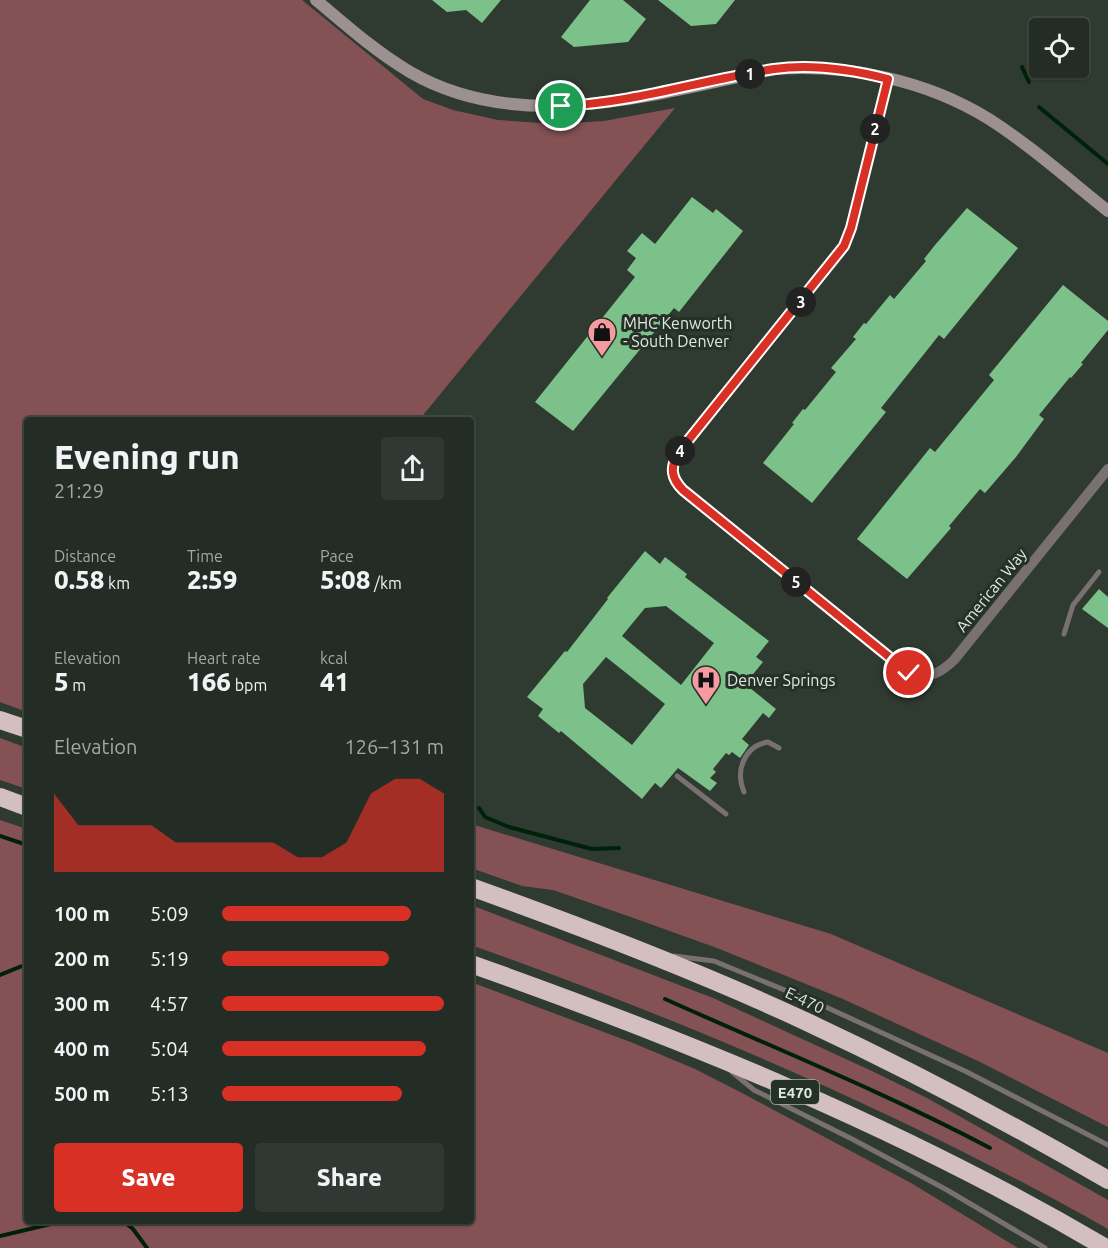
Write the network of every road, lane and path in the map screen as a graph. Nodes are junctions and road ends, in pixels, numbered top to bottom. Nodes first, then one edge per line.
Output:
1 (316, 0) edge
2 (888, 79) junction
3 (1108, 211) edge
4 (1108, 469) edge
5 (1099, 572) dead end
6 (1064, 634) dead end
7 (0, 720) edge
8 (24, 728) edge
9 (779, 748) dead end
10 (677, 776) dead end
11 (744, 792) dead end
12 (0, 797) edge
13 (24, 806) edge
14 (726, 814) dead end
15 (474, 888) edge
16 (645, 952) junction
17 (474, 965) edge
18 (712, 1055) junction
19 (1108, 1145) edge
20 (1108, 1180) edge
21 (1045, 1248) edge
22 (1106, 1248) edge

1 - 2 street
2 - 3 street
2 - 4 street, American Way
5 - 6 lane
7 - 8 highway
9 - 11 lane
10 - 14 lane
12 - 13 highway
15 - 16 highway, E-470
16 - 19 lane
16 - 20 highway, E-470
17 - 18 highway, E470
18 - 21 lane
18 - 22 highway, E470

